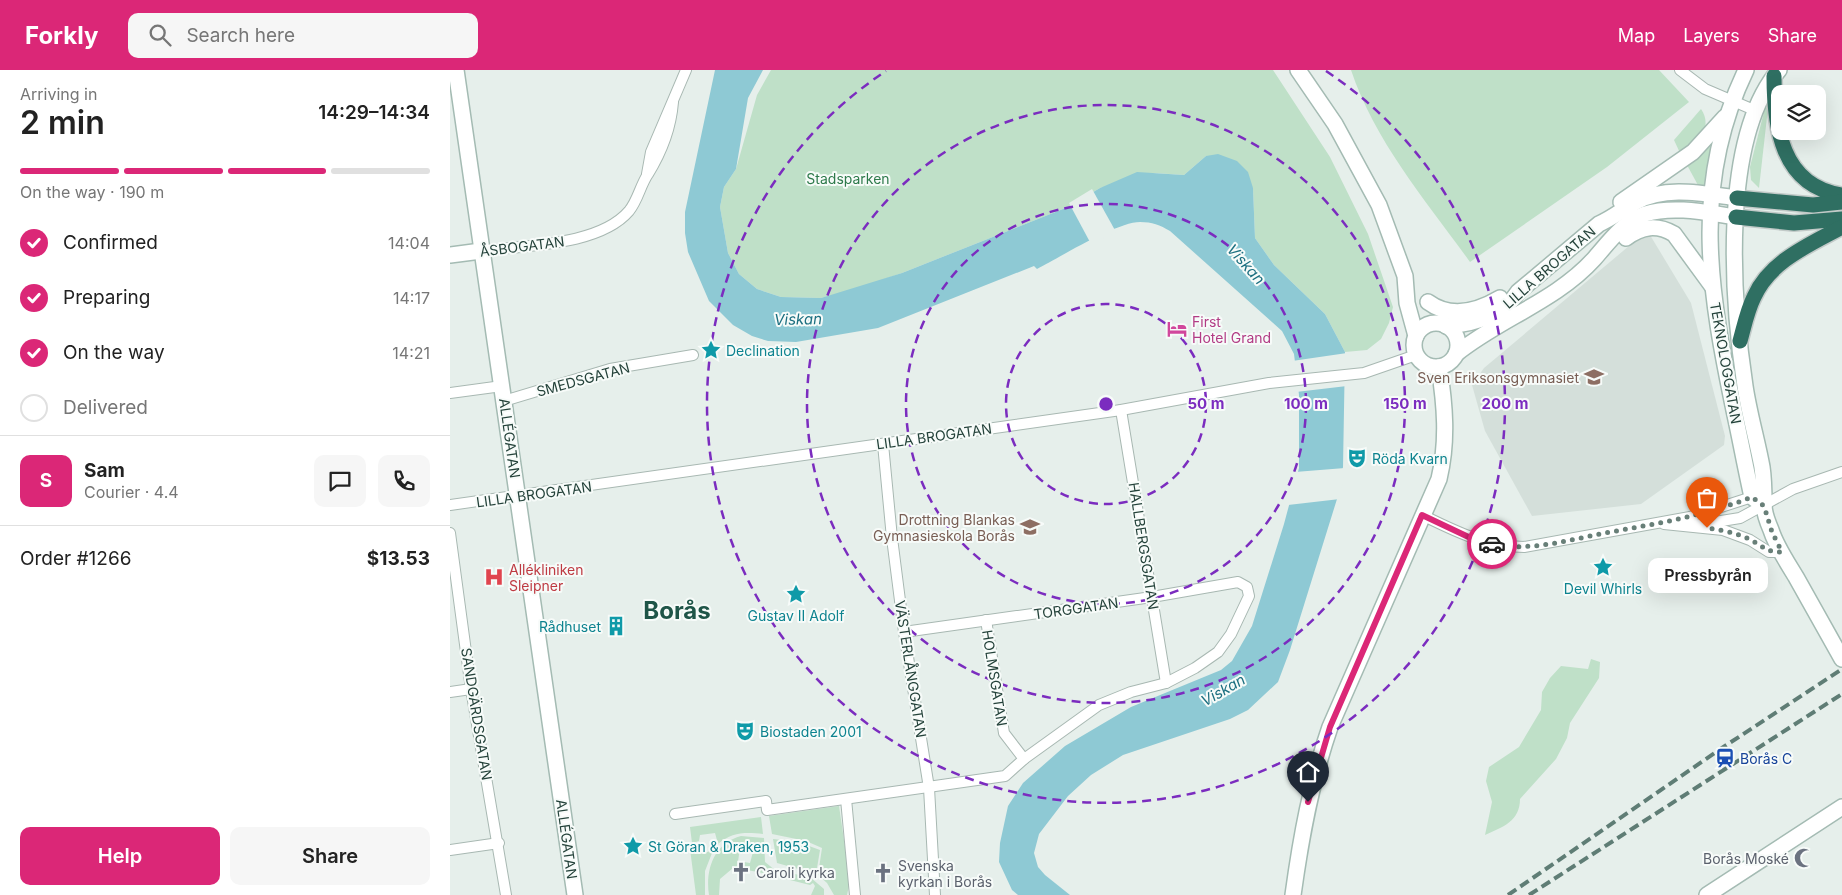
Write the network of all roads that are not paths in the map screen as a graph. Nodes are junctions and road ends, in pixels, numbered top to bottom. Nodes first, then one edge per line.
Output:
1 (456, 70) edge
2 (686, 70) edge
3 (1298, 70) edge
4 (1680, 70) edge
5 (1746, 70) edge
6 (1777, 73) edge
7 (1729, 107) junction
8 (1754, 110) junction
9 (1712, 194) junction
10 (1842, 195) edge
11 (1737, 198) junction
12 (1842, 202) edge
13 (1711, 214) junction
14 (1736, 218) junction
15 (1842, 219) edge
16 (1599, 224) junction
17 (1842, 227) edge
18 (481, 251) junction
19 (450, 255) edge
20 (1594, 259) junction
21 (1405, 276) junction
22 (1712, 286) junction
23 (1518, 292) junction
24 (1428, 302) junction
25 (1445, 325) junction
26 (1416, 336) junction
27 (1740, 341) junction
28 (1456, 354) junction
29 (693, 355) dead end
30 (1416, 355) junction
31 (1439, 367) junction
32 (450, 393) edge
33 (503, 394) junction
34 (1121, 410) junction
35 (883, 444) junction
36 (1842, 472) edge
37 (518, 496) junction
38 (1758, 502) junction
39 (450, 505) edge
40 (1422, 515) junction
41 (1661, 523) junction
42 (1690, 526) junction
43 (450, 533) edge
44 (1782, 552) junction
45 (1152, 597) junction
46 (454, 598) edge
47 (986, 620) junction
48 (904, 632) junction
49 (1842, 659) edge
50 (1166, 683) junction
51 (471, 689) junction
52 (450, 692) edge
53 (1024, 759) junction
54 (930, 788) junction
55 (846, 799) junction
56 (1842, 807) edge
57 (675, 814) dead end
58 (498, 843) junction
59 (450, 850) edge
60 (506, 895) edge
61 (575, 895) edge
62 (855, 895) edge
63 (935, 895) edge
64 (1293, 895) edge
65 (1707, 895) edge

1 - 18 street, ALLÉGATAN
2 - 18 street, ÅSBOGATAN
3 - 21 street
4 - 7 street
5 - 7 street
6 - 8 street, TEKNOLOGGATAN
6 - 10 highway
7 - 8 street
7 - 9 street, TEKNOLOGGATAN
7 - 16 street
8 - 11 street, TEKNOLOGGATAN
9 - 11 street, LILLA BROGATAN
9 - 13 street, TEKNOLOGGATAN
9 - 16 street, LILLA BROGATAN
11 - 12 highway
11 - 14 street, TEKNOLOGGATAN
13 - 14 street, LILLA BROGATAN
13 - 20 street, LILLA BROGATAN
13 - 22 street, TEKNOLOGGATAN
14 - 15 highway
14 - 27 street, TEKNOLOGGATAN
16 - 23 street, LILLA BROGATAN
17 - 27 highway
18 - 19 street, ÅSBOGATAN
18 - 33 street, ALLÉGATAN
20 - 22 street
20 - 28 street, LILLA BROGATAN
21 - 24 street
21 - 26 street
22 - 38 street, TEKNOLOGGATAN
23 - 24 street
23 - 25 street, LILLA BROGATAN
24 - 25 street
25 - 26 street
25 - 28 street
26 - 30 street
27 - 38 street, TEKNOLOGGATAN
28 - 31 street
29 - 33 street, SMEDSGATAN
30 - 31 street
30 - 34 street, LILLA BROGATAN
31 - 40 street
32 - 33 street, SMEDSGATAN
33 - 37 street, ALLÉGATAN
34 - 35 street, LILLA BROGATAN
34 - 45 street, HALLBERGSGATAN
35 - 37 street, LILLA BROGATAN
35 - 48 street, VÄSTERLÅNGGATAN
36 - 38 street
37 - 39 street, LILLA BROGATAN
37 - 61 street, ALLÉGATAN
38 - 41 street
38 - 42 street
38 - 44 street, TEKNOLOGGATAN
40 - 41 street
40 - 64 street
41 - 42 street
42 - 44 street
43 - 46 street, SANDGÄRDSGATAN
44 - 49 street, TEKNOLOGGATAN
45 - 47 street, TORGGATAN
45 - 50 street, HALLBERGSGATAN
45 - 50 street, TORGGATAN
46 - 51 street, SANDGÄRDSGATAN
47 - 48 street, TORGGATAN
47 - 53 street, HOLMSGATAN
48 - 54 street, VÄSTERLÅNGGATAN
50 - 53 street
51 - 52 street
51 - 58 street, SANDGÄRDSGATAN
53 - 54 street
54 - 55 street
54 - 63 street, VÄSTERLÅNGGATAN
55 - 57 street
55 - 62 street
56 - 65 street
58 - 59 street
58 - 60 street, SANDGÄRDSGATAN

